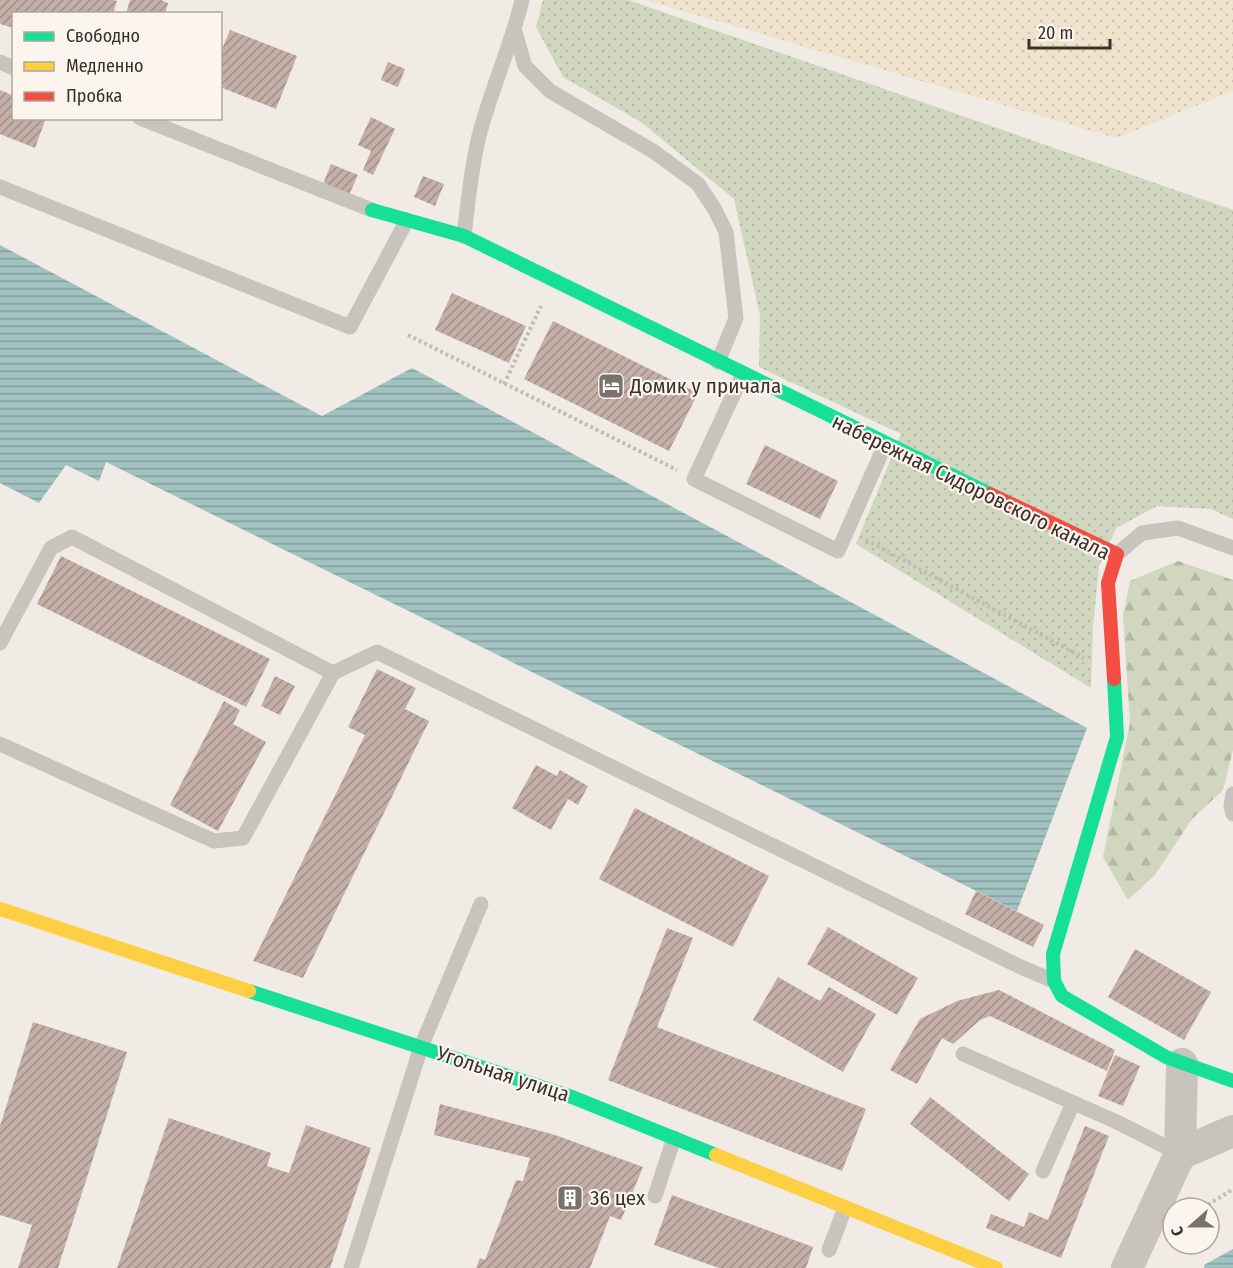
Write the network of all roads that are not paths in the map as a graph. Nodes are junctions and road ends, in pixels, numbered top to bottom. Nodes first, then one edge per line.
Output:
1 (522, 0) edge
2 (515, 32) junction
3 (145, 120) edge
4 (0, 187) edge
5 (372, 210) joint
6 (407, 220) junction
7 (464, 236) junction
8 (718, 363) junction
9 (743, 375) junction
10 (885, 445) junction
11 (1233, 548) edge
12 (1117, 554) junction
13 (0, 643) edge
14 (333, 673) junction
15 (0, 744) edge
16 (1233, 794) edge
17 (1233, 814) edge
18 (481, 904) dead end
19 (0, 909) edge
20 (1054, 981) junction
21 (421, 1047) junction
22 (963, 1054) dead end
23 (1182, 1064) junction
24 (1233, 1081) edge
25 (1073, 1103) junction
26 (1233, 1131) edge
27 (674, 1138) junction
28 (1180, 1154) junction
29 (1043, 1171) dead end
30 (655, 1196) dead end
31 (845, 1208) junction
32 (829, 1250) dead end
33 (950, 1260) edge
34 (351, 1268) edge
35 (996, 1268) edge
36 (1127, 1268) edge

1 - 2 lane
2 - 7 lane
2 - 8 lane
3 - 5 lane
4 - 6 lane
5 - 6 street, набережная Сидоровского канала
6 - 7 street, набережная Сидоровского канала
7 - 8 street, набережная Сидоровского канала
8 - 9 street, набережная Сидоровского канала
9 - 10 street, набережная Сидоровского канала
9 - 10 lane
10 - 12 street, набережная Сидоровского канала
11 - 12 lane
12 - 20 street, набережная Сидоровского канала
13 - 14 lane
14 - 15 lane
14 - 20 lane
16 - 17 lane
18 - 21 lane
19 - 21 street, Угольная улица
20 - 23 street
21 - 27 street, Угольная улица
21 - 34 lane
22 - 25 lane
23 - 24 street
23 - 28 street
25 - 28 lane
25 - 29 lane
26 - 28 street
27 - 30 lane
27 - 31 street, Угольная улица
28 - 36 street
31 - 32 lane
31 - 33 street, Угольная улица
33 - 35 street, Угольная улица

